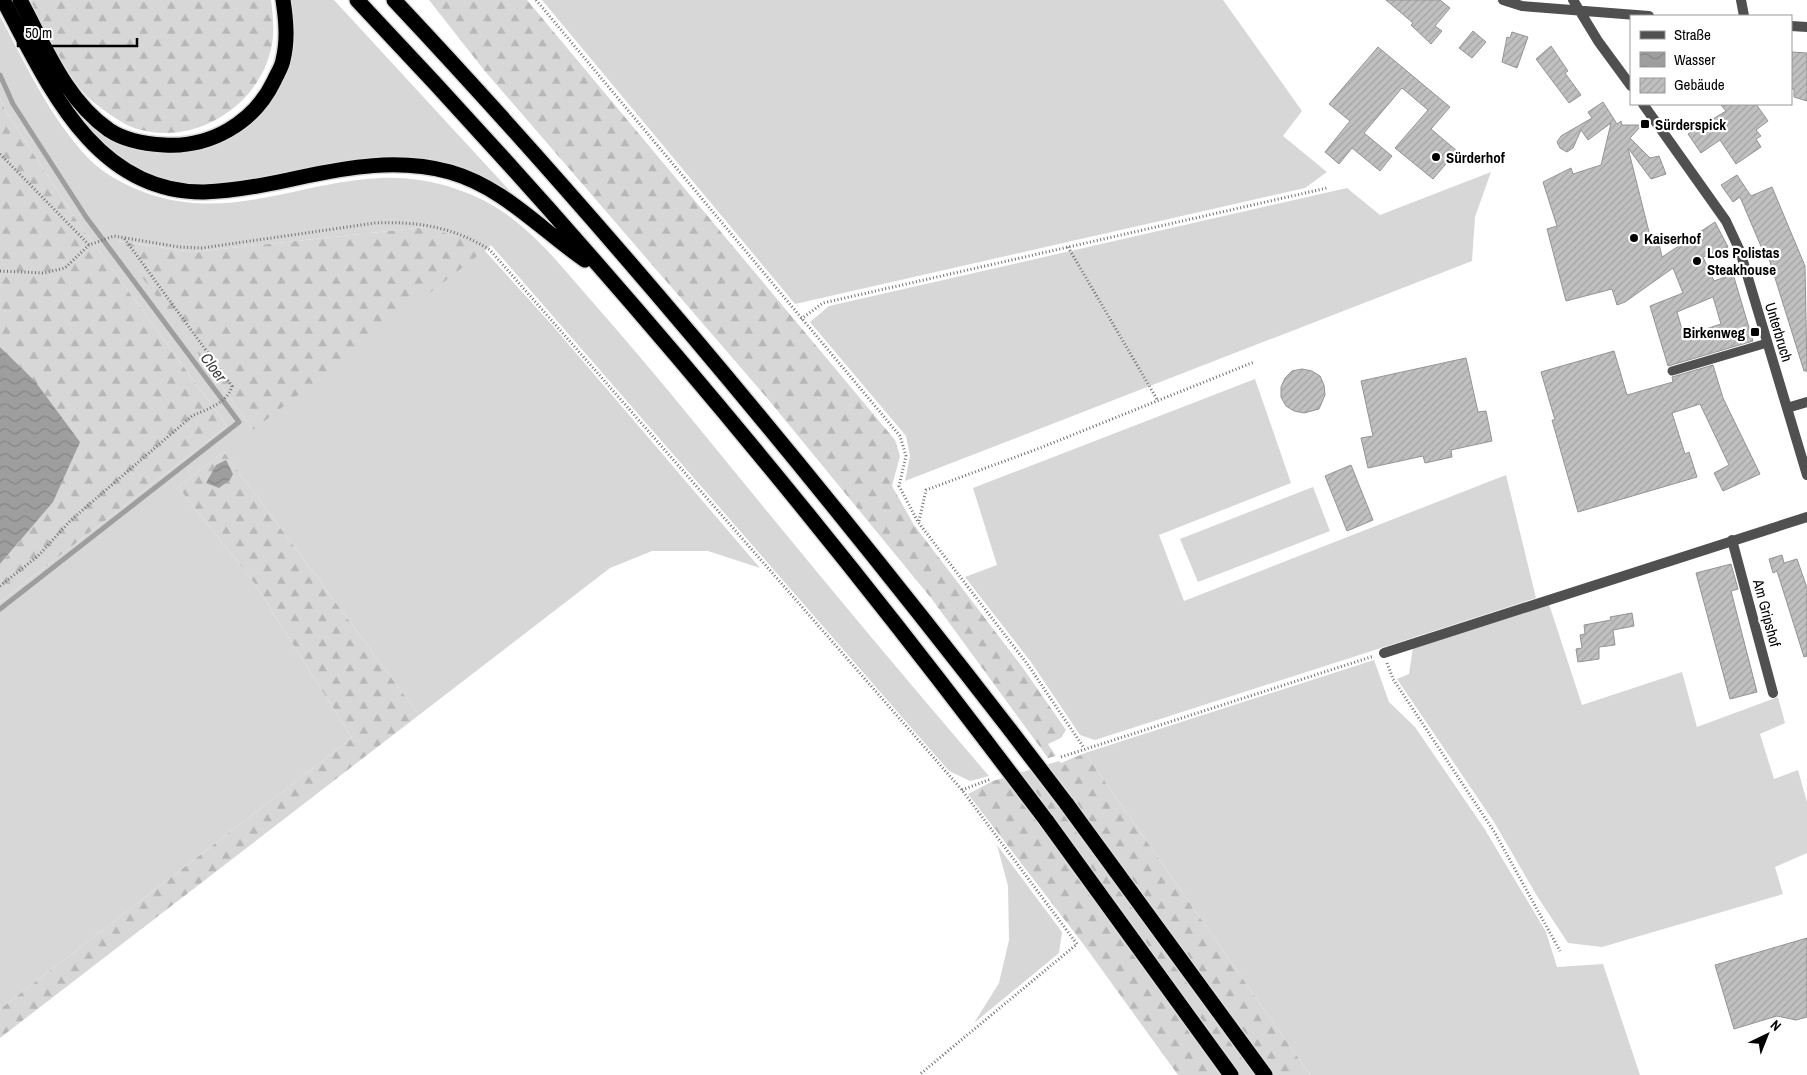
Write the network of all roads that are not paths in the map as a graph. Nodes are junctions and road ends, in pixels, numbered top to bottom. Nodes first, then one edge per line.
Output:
1 (3, 0) edge
2 (20, 0) edge
3 (283, 0) edge
4 (357, 0) edge
5 (394, 0) edge
6 (1503, 0) edge
7 (1573, 0) edge
8 (1741, 0) edge
9 (1579, 11) junction
10 (1635, 15) edge
11 (1744, 15) edge
12 (1792, 26) edge
13 (1807, 27) edge
14 (1630, 85) edge
15 (1644, 105) edge
16 (603, 272) junction
17 (1767, 343) junction
18 (1672, 371) dead end
19 (1807, 402) edge
20 (1787, 408) junction
21 (1807, 475) edge
22 (1807, 517) edge
23 (1732, 540) junction
24 (1384, 653) road end
25 (1773, 694) dead end
26 (1231, 1075) edge
27 (1265, 1075) edge

1 - 16 highway
2 - 3 highway
4 - 16 highway
5 - 27 highway, bridge
6 - 9 street
7 - 9 street
8 - 11 street
9 - 10 street
9 - 14 street
12 - 13 street
15 - 17 street, Unterbruch
16 - 26 highway, bridge
17 - 18 lane
17 - 20 street, Unterbruch
19 - 20 street
20 - 21 street, Unterbruch
22 - 23 street
23 - 24 street
23 - 25 street, Am Gripshof

